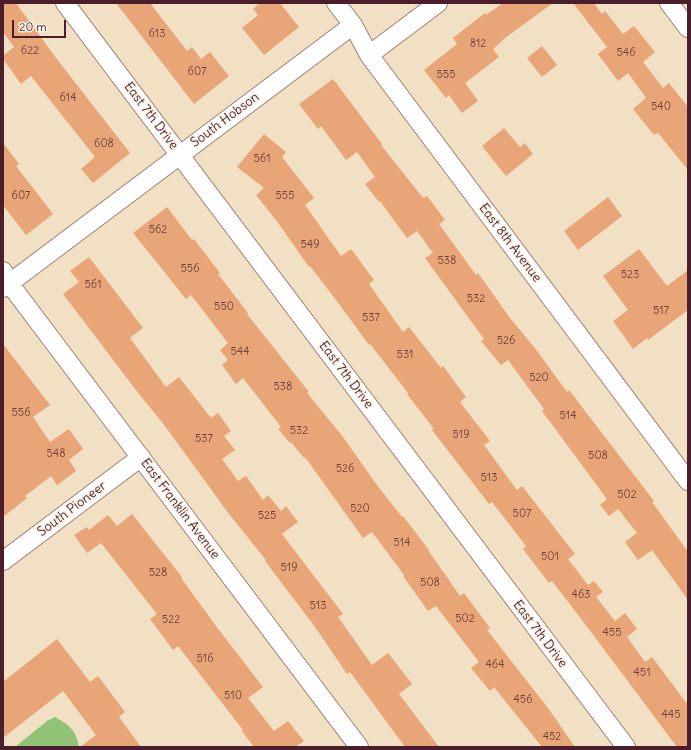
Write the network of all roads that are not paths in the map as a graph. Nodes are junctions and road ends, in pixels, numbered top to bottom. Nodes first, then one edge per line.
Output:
1 (65, 3) edge
2 (336, 3) edge
3 (438, 3) edge
4 (669, 3) edge
5 (352, 25) junction
6 (688, 28) edge
7 (369, 55) junction
8 (179, 154) junction
9 (5, 281) edge
10 (140, 457) junction
11 (688, 481) edge
12 (3, 561) edge
13 (359, 747) edge
14 (626, 747) edge

1 - 8 street, East 7th Drive
2 - 5 street, East 8th Avenue
3 - 7 street
4 - 6 street
5 - 7 street, East 8th Avenue
5 - 8 street, South Hobson
7 - 11 street, East 8th Avenue
8 - 9 street, South Hobson
8 - 14 street, East 7th Drive
9 - 10 street, East Franklin Avenue
10 - 12 street, South Pioneer
10 - 13 street, East Franklin Avenue

